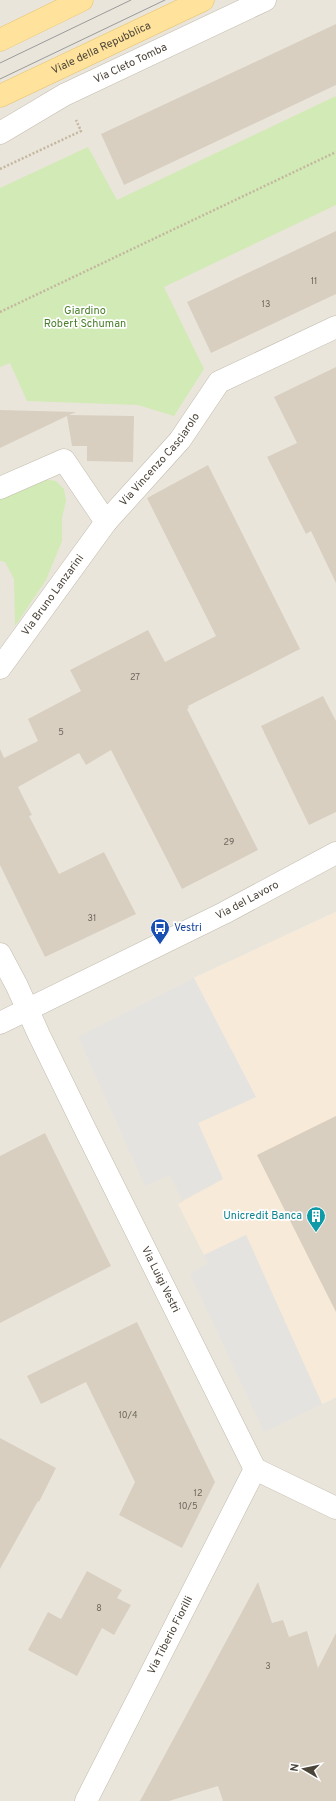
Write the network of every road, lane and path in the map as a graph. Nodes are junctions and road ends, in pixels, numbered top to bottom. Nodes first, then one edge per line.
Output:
1 (82, 0) edge
2 (203, 0) edge
3 (265, 0) edge
4 (0, 40) edge
5 (0, 96) edge
6 (73, 114) dead end
7 (0, 133) edge
8 (336, 152) edge
9 (0, 169) edge
10 (0, 312) edge
11 (336, 326) edge
12 (0, 488) edge
13 (106, 522) junction
14 (0, 668) edge
15 (336, 853) edge
16 (0, 954) edge
17 (27, 1009) junction
18 (0, 1023) edge
19 (255, 1469) junction
20 (336, 1508) edge
21 (86, 1801) edge

1 - 4 main road
2 - 5 main road, Viale della Repubblica
3 - 7 street, Via Cleto Tomba
6 - 9 path
8 - 10 path
11 - 13 street, Via Vincenzo Casciarolo
12 - 13 street
13 - 14 street, Via Bruno Lanzarini
15 - 17 street, Via del Lavoro
16 - 17 street
17 - 18 street, Via del Lavoro
17 - 19 street, Via Luigi Vestri
19 - 20 street
19 - 21 street, Via Tiberio Fiorilli

